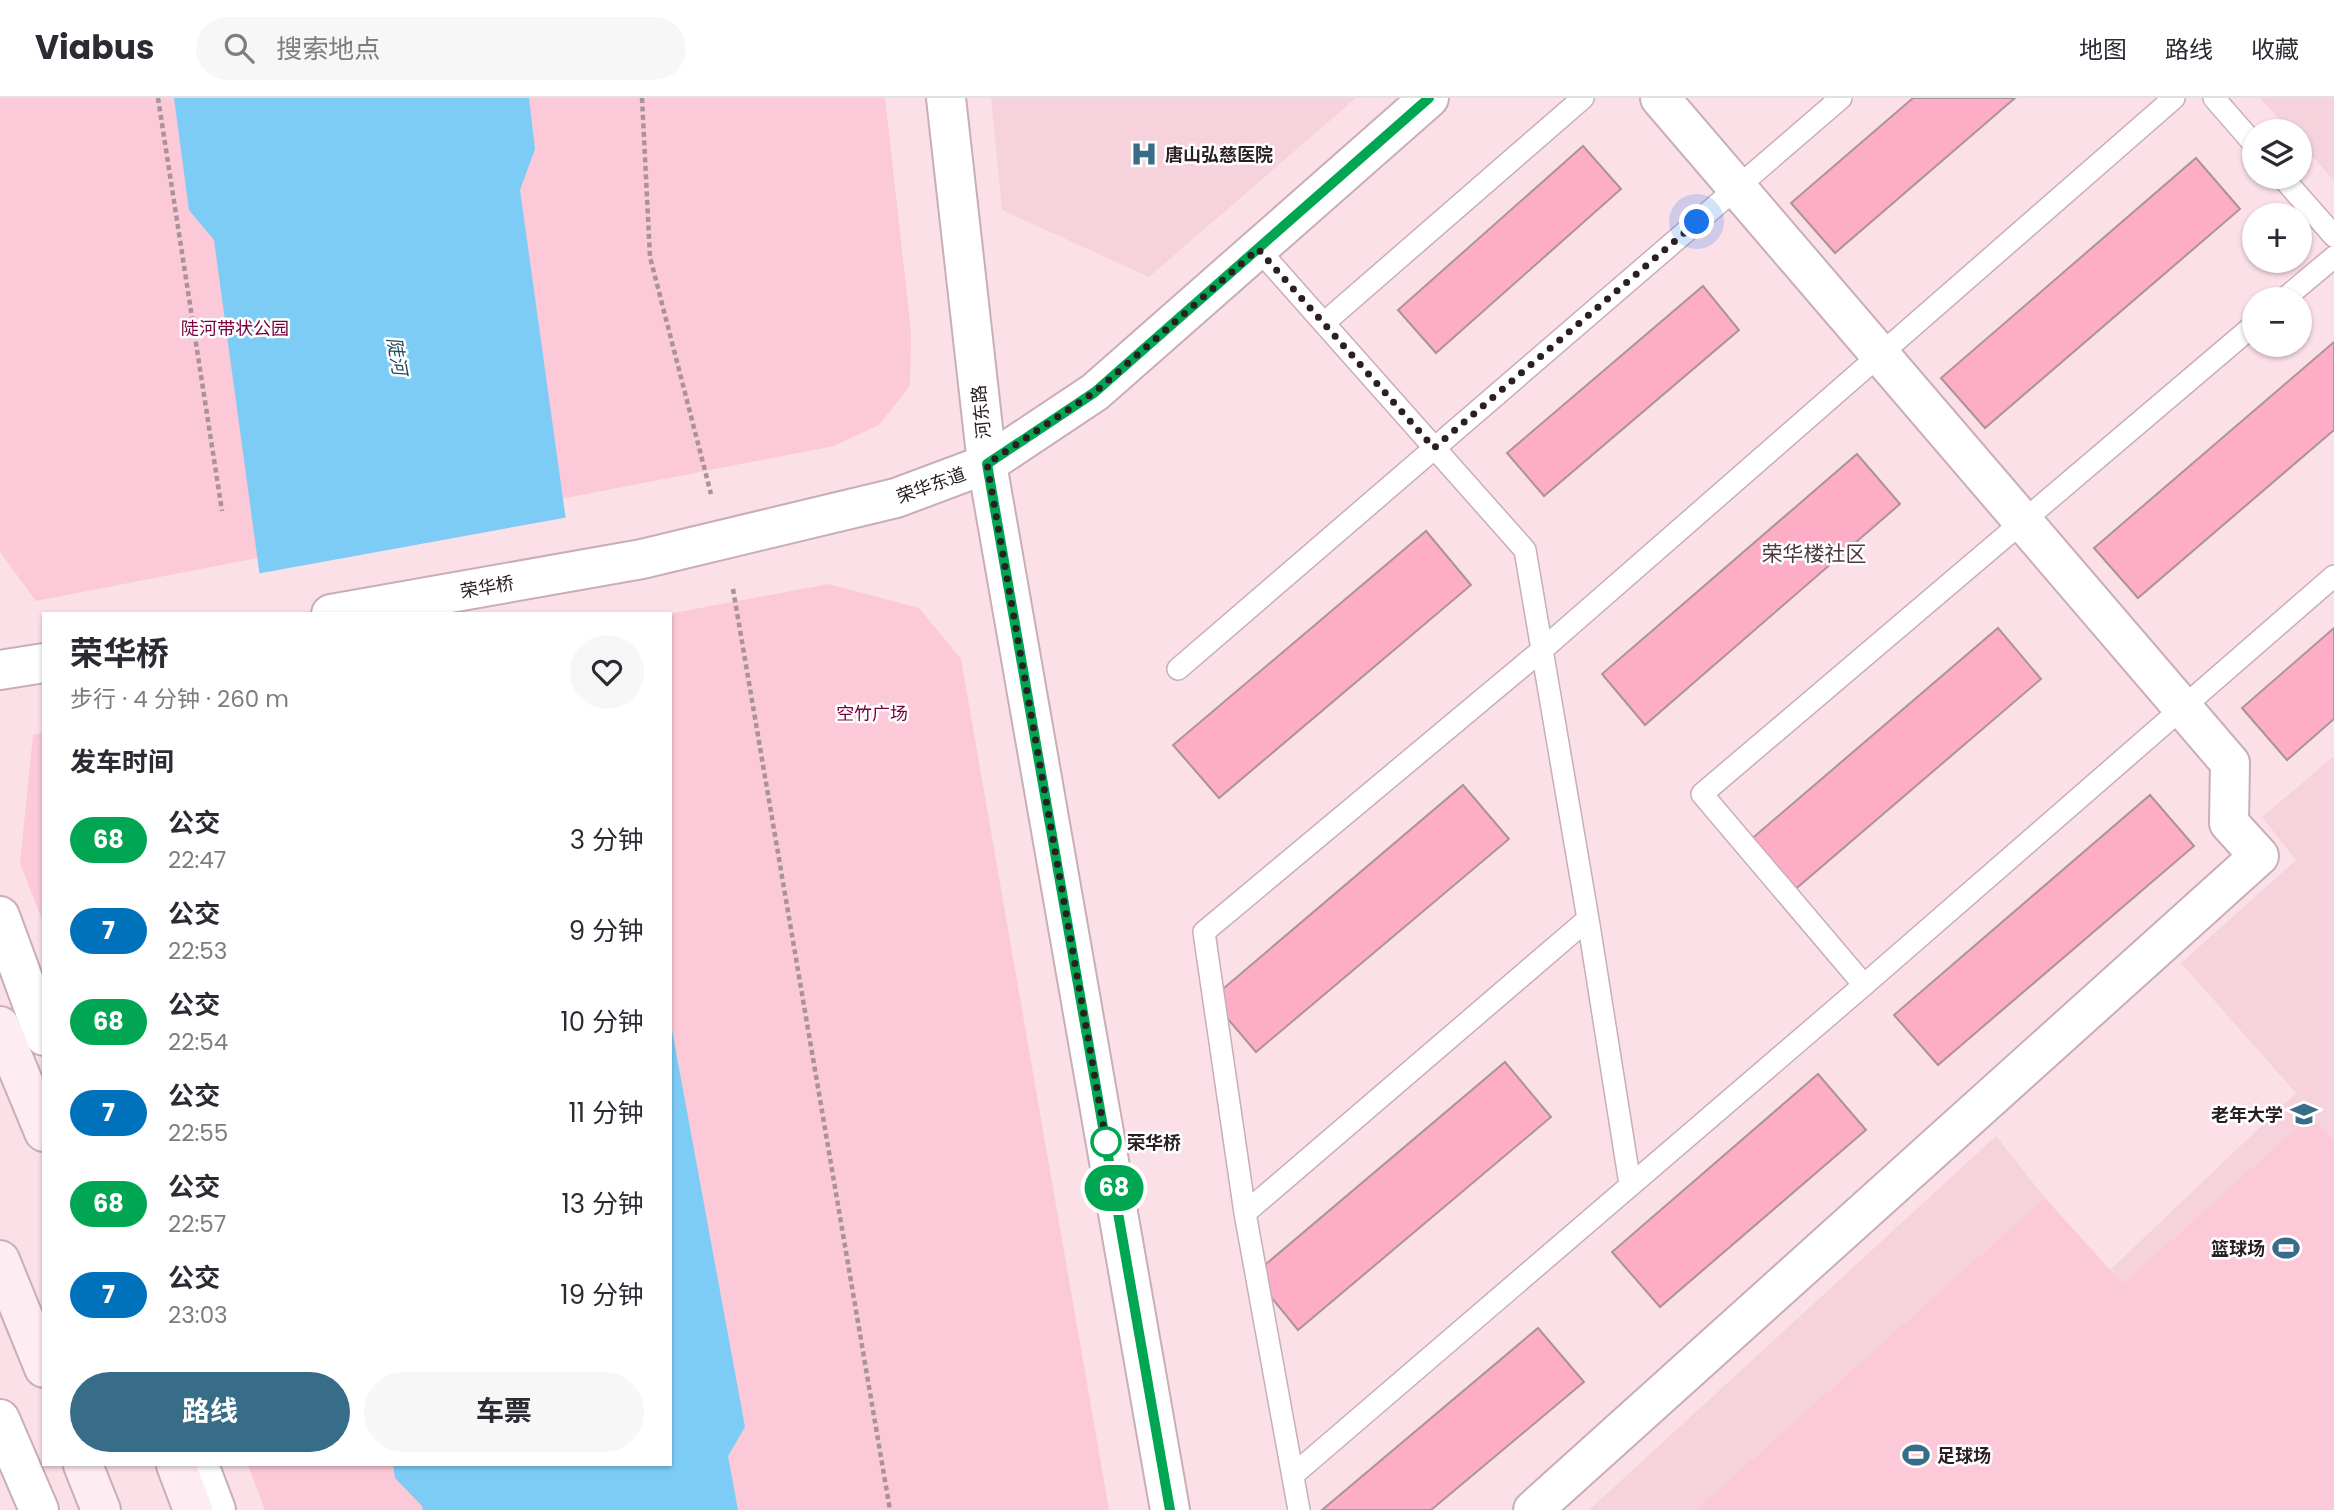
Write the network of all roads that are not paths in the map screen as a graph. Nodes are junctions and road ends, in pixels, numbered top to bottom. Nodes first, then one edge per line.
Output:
1 (946, 98) edge
2 (1429, 98) edge
3 (1583, 98) edge
4 (1660, 98) edge
5 (1841, 98) edge
6 (2174, 98) edge
7 (2214, 98) edge
8 (2242, 130) edge
9 (1737, 187) junction
10 (2293, 189) edge
11 (2334, 236) edge
12 (1258, 249) junction
13 (2334, 257) edge
14 (2298, 287) edge
15 (1324, 323) junction
16 (2242, 335) edge
17 (1880, 355) junction
18 (1434, 448) junction
19 (987, 464) junction
20 (2023, 521) junction
21 (642, 559) joint
22 (2334, 576) edge
23 (342, 612) edge
24 (1543, 649) junction
25 (42, 663) edge
26 (1178, 669) dead end
27 (0, 670) edge
28 (2182, 707) junction
29 (0, 916) edge
30 (1588, 919) junction
31 (1864, 985) junction
32 (0, 1026) edge
33 (42, 1032) edge
34 (42, 1127) edge
35 (1630, 1184) junction
36 (1245, 1213) junction
37 (0, 1260) edge
38 (42, 1363) edge
39 (0, 1419) edge
40 (83, 1466) edge
41 (176, 1466) edge
42 (199, 1466) edge
43 (1293, 1475) junction
44 (39, 1510) edge
45 (101, 1510) edge
46 (193, 1510) edge
47 (216, 1510) edge
48 (1170, 1510) edge
49 (1299, 1510) edge
50 (1534, 1510) edge

1 - 19 street, 河东路
2 - 12 street, 荣华东道
3 - 15 lane
4 - 9 street
5 - 9 lane
6 - 17 lane
7 - 8 lane
9 - 17 street
9 - 18 lane
10 - 11 lane
12 - 15 lane
12 - 19 street, 荣华东道
13 - 14 lane
15 - 18 lane
16 - 20 lane
17 - 20 street
17 - 24 lane
18 - 24 lane
18 - 26 lane
19 - 21 street, 荣华东道
19 - 48 street, 河东路
20 - 28 street
20 - 31 lane
21 - 23 street, 荣华桥
22 - 28 lane
24 - 30 lane
24 - 36 lane
25 - 27 street
28 - 31 lane
28 - 50 street
29 - 33 street
30 - 35 lane
30 - 36 lane
31 - 35 lane
32 - 34 main road
35 - 43 lane
36 - 43 lane
37 - 38 main road
39 - 44 street
40 - 45 main road
41 - 46 main road
42 - 47 street
43 - 49 lane

